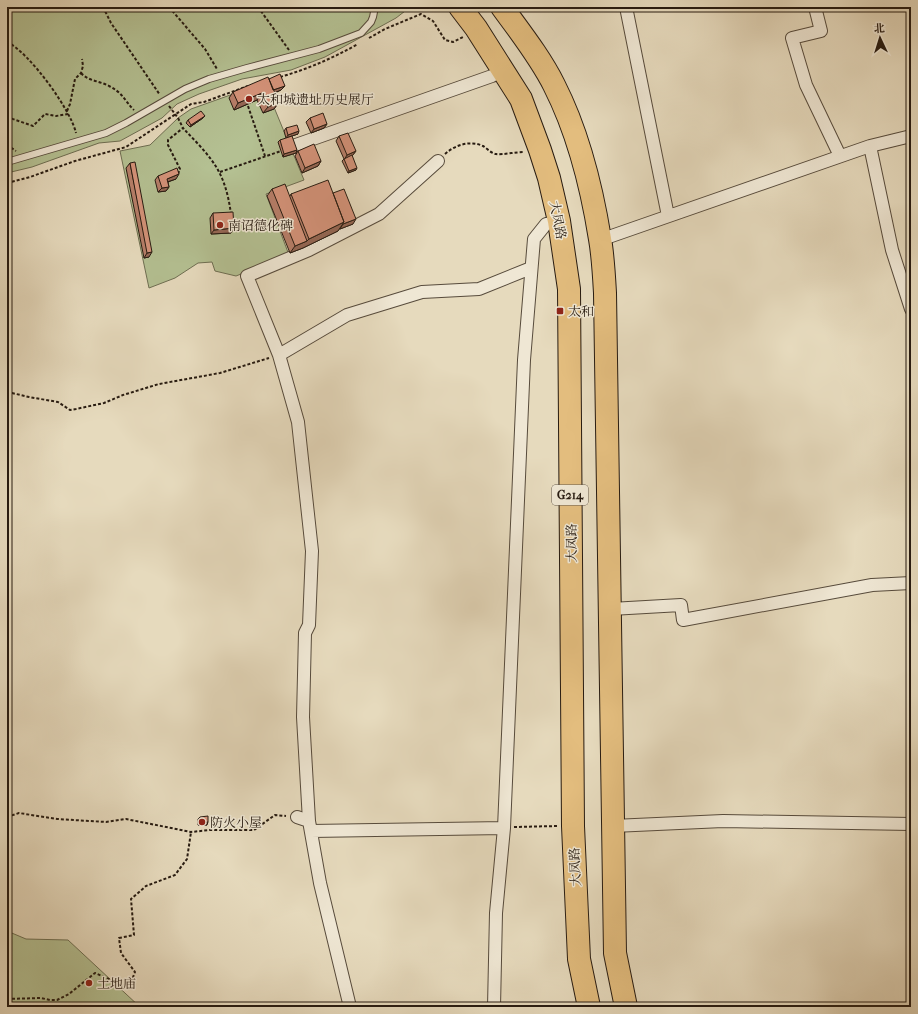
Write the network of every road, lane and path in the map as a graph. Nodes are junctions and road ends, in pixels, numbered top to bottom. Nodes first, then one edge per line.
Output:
1 (103, 7) edge
2 (169, 7) edge
3 (258, 7) edge
4 (375, 7) edge
5 (460, 7) edge
6 (502, 7) edge
7 (626, 7) edge
8 (815, 7) edge
9 (476, 28) junction
10 (366, 39) dead end
11 (7, 42) edge
12 (360, 43) dead end
13 (294, 56) junction
14 (82, 59) dead end
15 (502, 69) junction
16 (80, 73) junction
17 (220, 76) junction
18 (276, 78) edge
19 (252, 84) edge
20 (164, 100) junction
21 (248, 106) edge
22 (68, 112) junction
23 (141, 115) junction
24 (175, 115) junction
25 (7, 117) edge
26 (183, 128) junction
27 (911, 136) edge
28 (77, 141) junction
29 (870, 146) junction
30 (290, 148) joint
31 (531, 152) dead end
32 (265, 156) junction
33 (840, 156) junction
34 (438, 160) joint
35 (7, 162) edge
36 (220, 172) junction
37 (178, 174) edge
38 (7, 183) edge
39 (232, 216) edge
40 (668, 216) junction
41 (559, 221) junction
42 (600, 240) junction
43 (531, 268) junction
44 (911, 309) edge
45 (279, 355) junction
46 (7, 394) edge
47 (911, 583) edge
48 (611, 609) junction
49 (7, 817) edge
50 (306, 823) junction
51 (911, 824) edge
52 (573, 826) junction
53 (614, 826) junction
54 (504, 828) junction
55 (190, 832) junction
56 (7, 999) edge
57 (350, 1007) edge
58 (494, 1007) edge
59 (589, 1007) edge
60 (626, 1007) edge

1 - 20 path
2 - 17 path
3 - 13 path
4 - 13 lane
5 - 9 highway, 大凤路 / G214
6 - 42 highway
7 - 40 street
8 - 33 street
9 - 10 path
9 - 15 highway, 大凤路 / G214
11 - 22 path
12 - 18 path
13 - 17 lane
14 - 16 path
15 - 30 street
15 - 41 highway, 大凤路 / G214
16 - 22 path
16 - 23 path
17 - 20 lane
19 - 24 path
20 - 23 lane
20 - 24 path
21 - 32 path
22 - 25 path
22 - 28 path
23 - 28 lane
24 - 26 path
24 - 38 path
26 - 36 path
26 - 37 path
27 - 29 street
28 - 35 lane
29 - 33 street
29 - 44 street
30 - 32 path
31 - 34 path
32 - 36 path
33 - 40 street
34 - 45 street
36 - 39 path
40 - 42 street
41 - 43 street
41 - 52 highway, 大凤路 / G214
42 - 48 highway
43 - 45 street
43 - 54 street
45 - 46 path
45 - 50 street
47 - 48 street
48 - 53 highway
49 - 55 path
50 - 54 street
50 - 55 path
50 - 57 street
51 - 53 street
52 - 54 path
52 - 59 highway, 大凤路 / G214
53 - 60 highway
54 - 58 street
55 - 56 path

